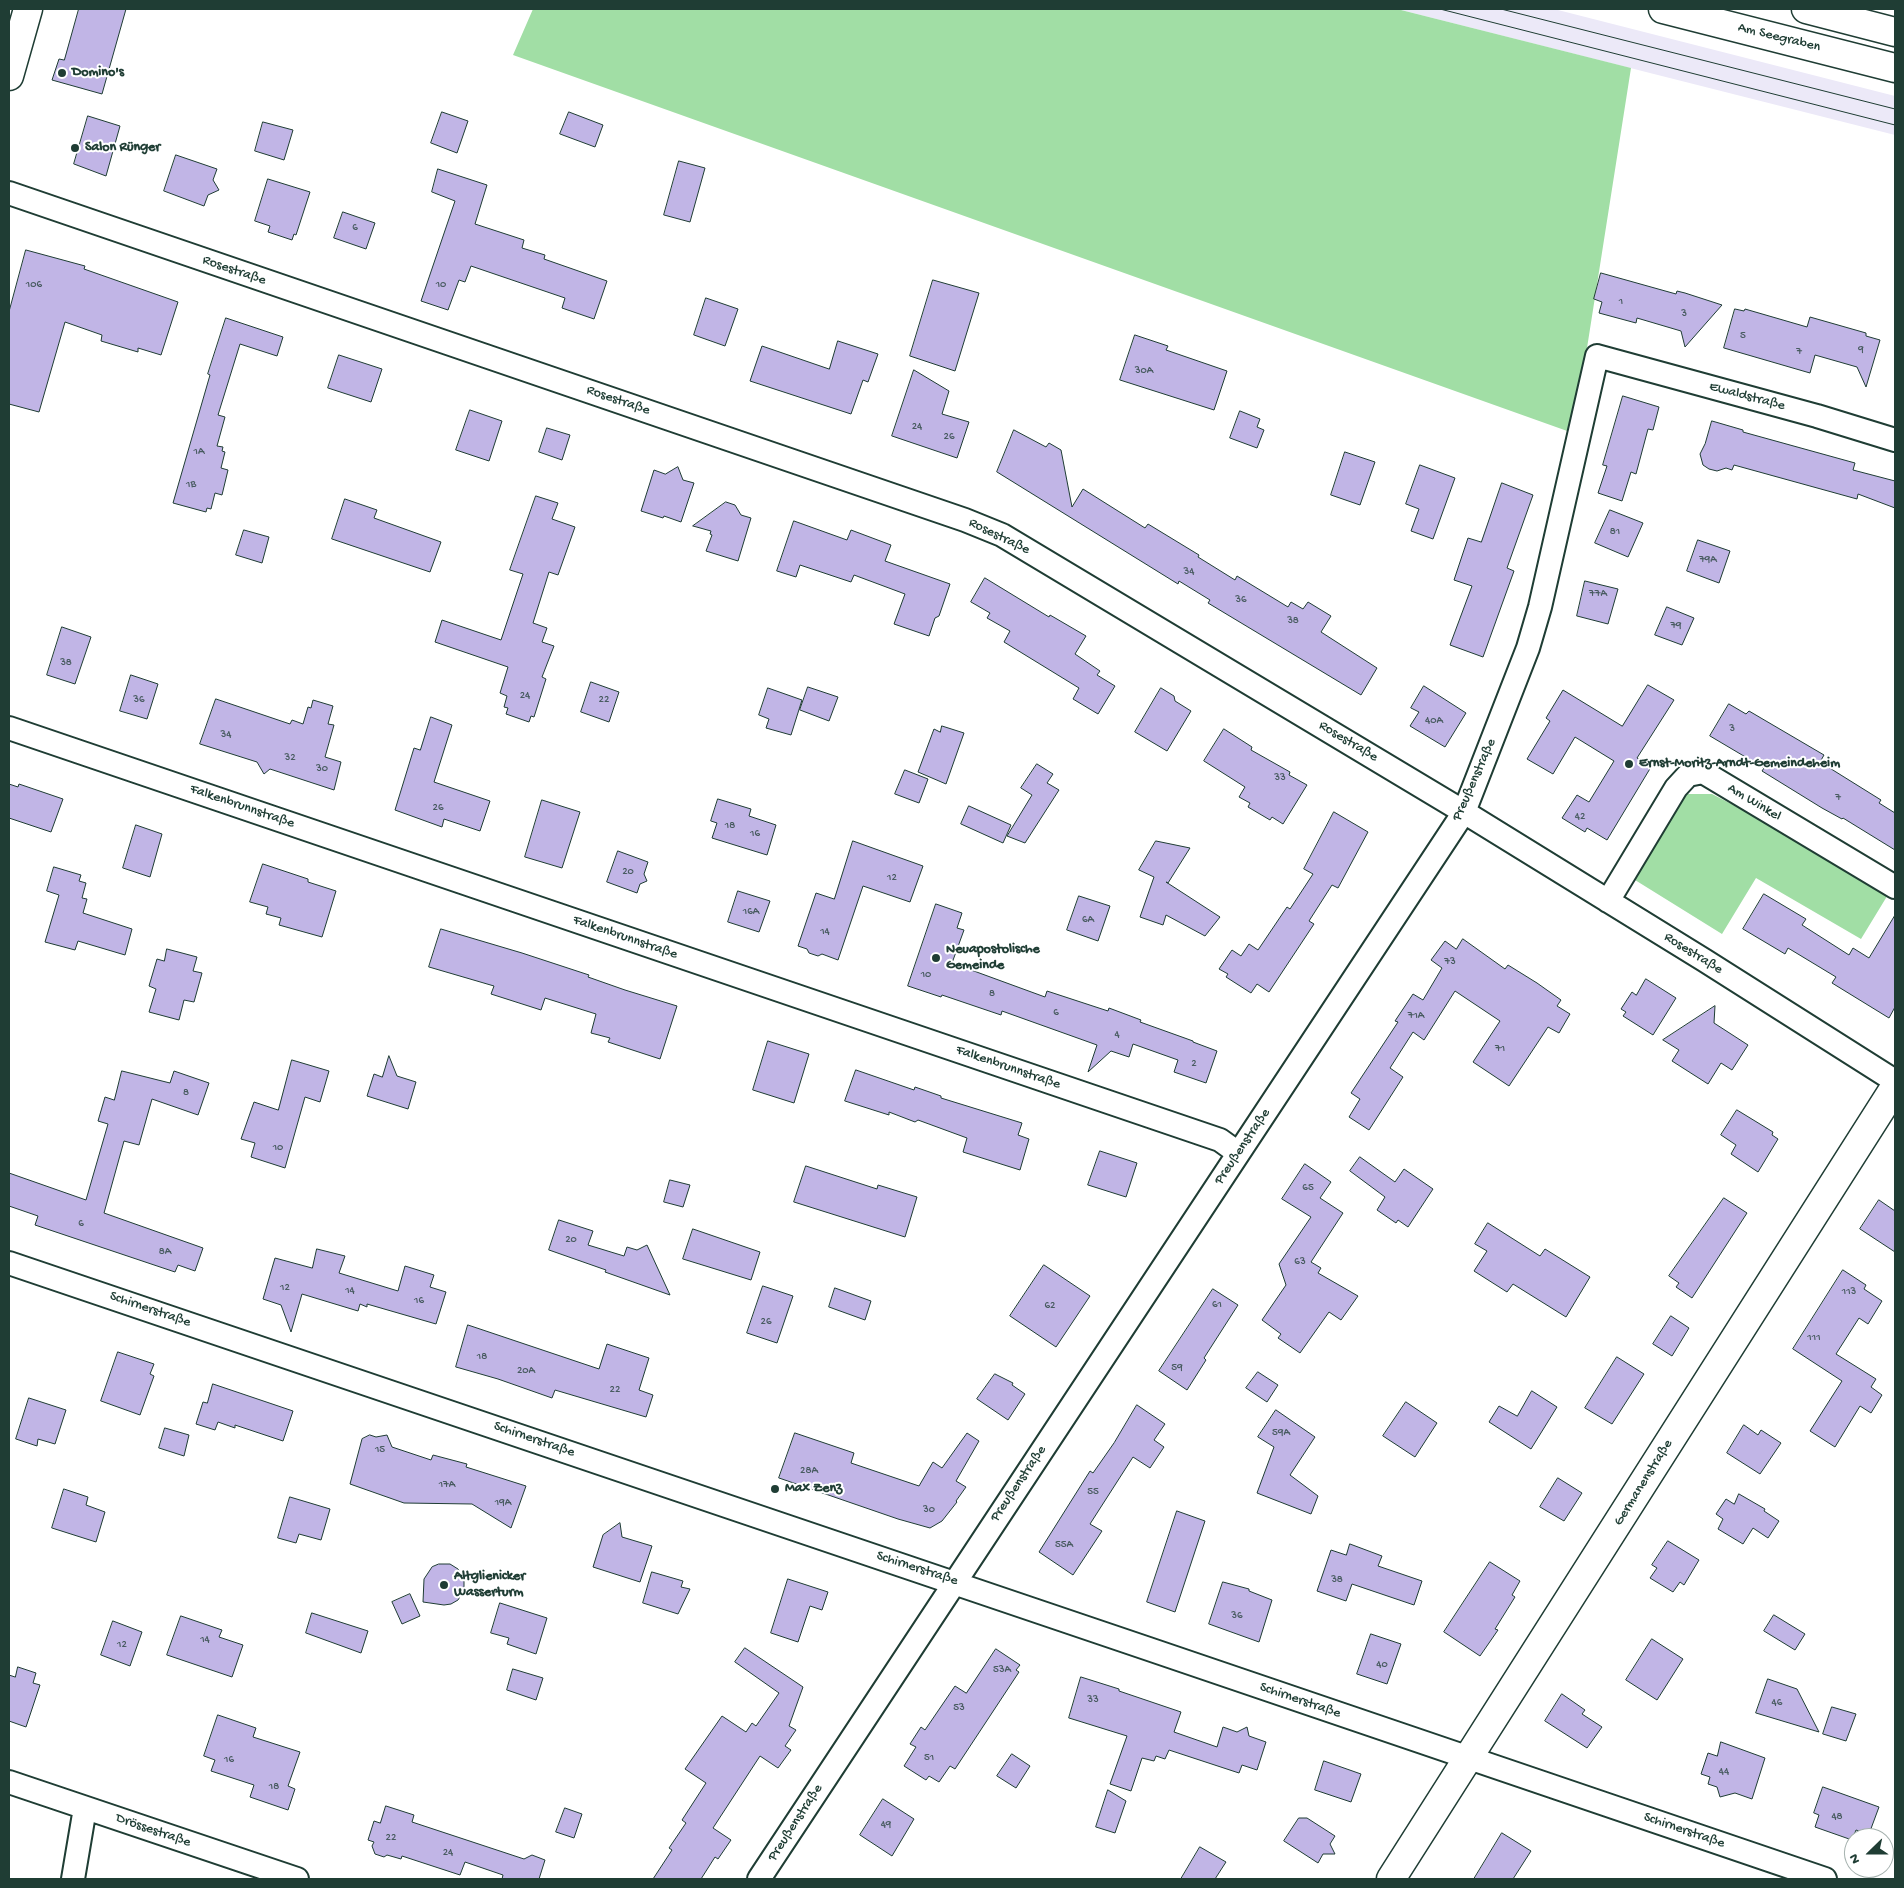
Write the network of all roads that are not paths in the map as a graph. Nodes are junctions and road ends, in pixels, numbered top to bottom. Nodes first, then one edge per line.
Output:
1 (28, 9) edge
2 (1663, 9) edge
3 (1806, 9) edge
4 (1895, 32) edge
5 (1895, 68) edge
6 (9, 76) edge
7 (9, 193) edge
8 (1597, 356) joint
9 (1895, 440) edge
10 (9, 728) edge
11 (1464, 812) junction
12 (1895, 887) edge
13 (1608, 901) junction
14 (1895, 1081) edge
15 (1895, 1087) edge
16 (1238, 1153) junction
17 (9, 1262) edge
18 (954, 1582) junction
19 (1468, 1758) junction
20 (9, 1782) edge
21 (85, 1808) junction
22 (74, 1879) edge
23 (297, 1879) edge
24 (759, 1879) edge
25 (1391, 1879) edge
26 (1825, 1879) edge

1 - 6 street
2 - 5 street, Am Seegraben
3 - 4 street
7 - 11 street, Rosestraße
8 - 9 street, Ewaldstraße
8 - 11 street, Preußenstraße
10 - 16 street, Falkenbrunnstraße
11 - 13 street, Rosestraße
11 - 16 street, Preußenstraße
12 - 13 street, Am Winkel
13 - 14 street, Rosestraße
15 - 19 street, Germanenstraße
16 - 18 street, Preußenstraße
17 - 18 street, Schirnerstraße
18 - 19 street, Schirnerstraße
18 - 24 street, Preußenstraße
19 - 25 street, Germanenstraße
19 - 26 street, Schirnerstraße
20 - 21 street, Drössestraße
21 - 22 street
21 - 23 street, Drössestraße

